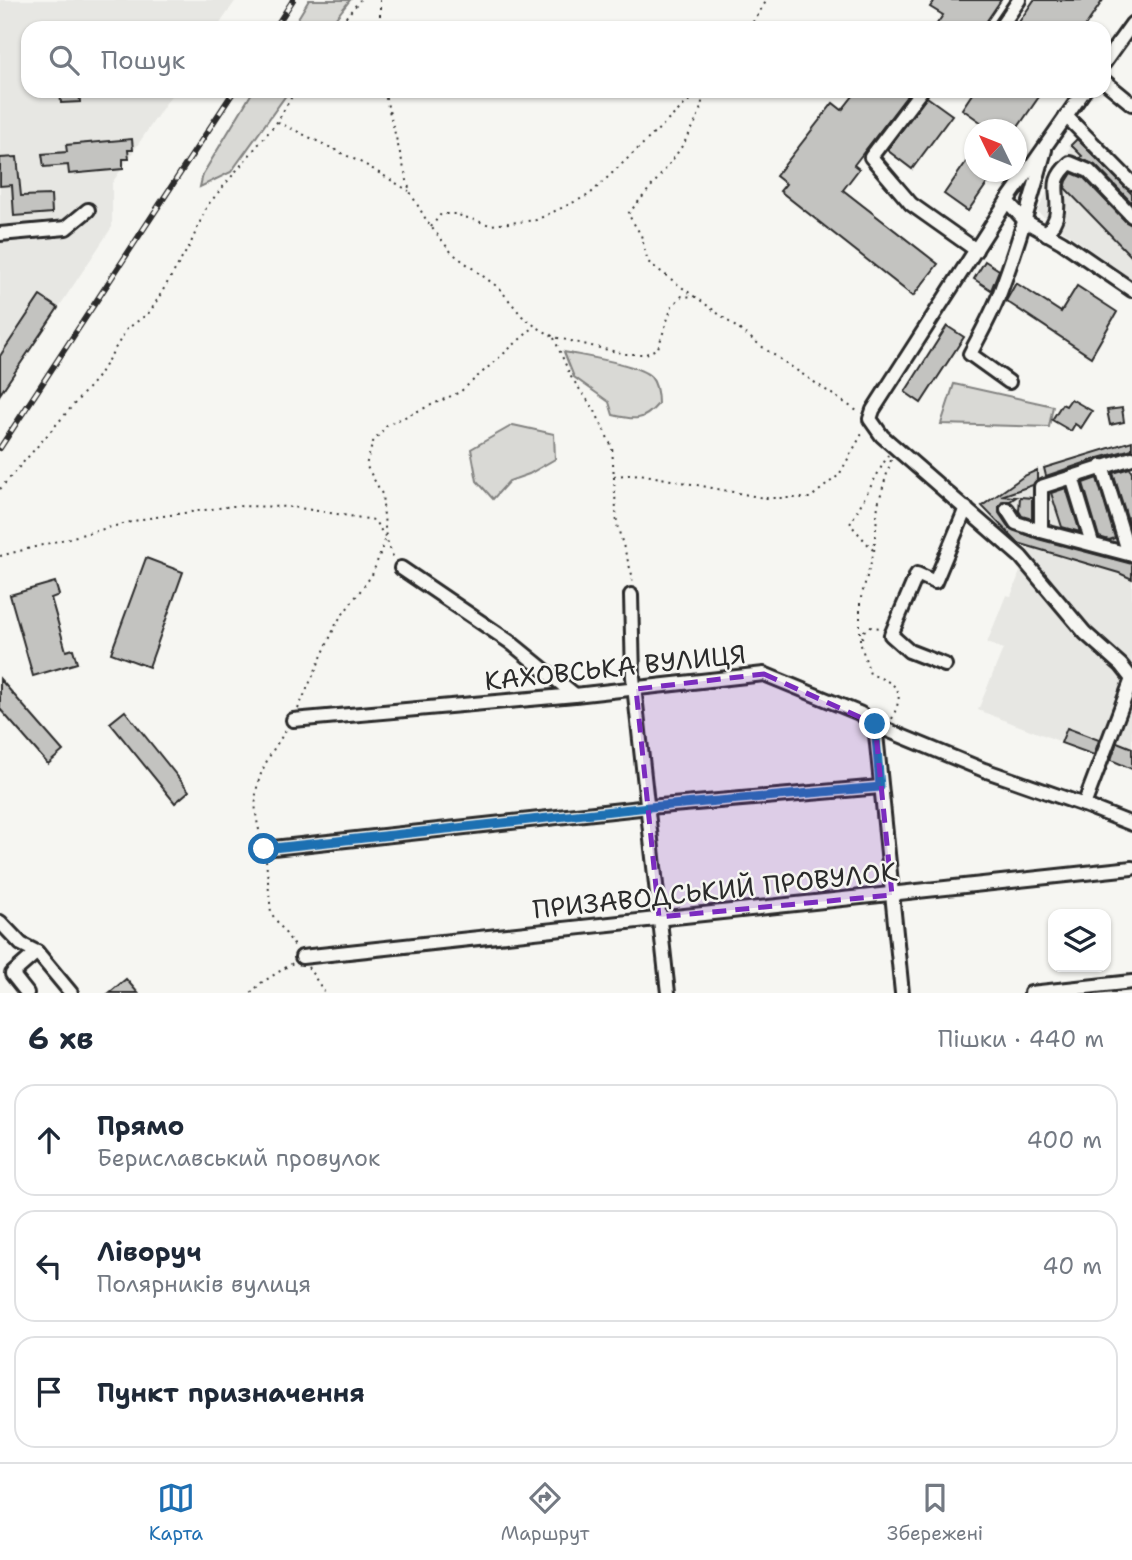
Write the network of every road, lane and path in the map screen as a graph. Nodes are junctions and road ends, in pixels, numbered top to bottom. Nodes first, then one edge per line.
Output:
1 (360, 0) edge
2 (380, 0) edge
3 (767, 0) edge
4 (1019, 0) edge
5 (343, 21) edge
6 (380, 21) edge
7 (754, 21) edge
8 (1005, 21) edge
9 (1132, 24) edge
10 (1111, 53) edge
11 (1111, 87) edge
12 (291, 98) edge
13 (386, 98) edge
14 (693, 98) edge
15 (702, 98) edge
16 (916, 98) edge
17 (1079, 98) edge
18 (1132, 104) edge
19 (1066, 116) junction
20 (277, 122) junction
21 (1048, 141) junction
22 (1132, 183) edge
23 (410, 192) junction
24 (1006, 201) junction
25 (88, 210) dead end
26 (1132, 216) edge
27 (1025, 221) junction
28 (431, 227) junction
29 (0, 234) edge
30 (1047, 234) junction
31 (976, 250) junction
32 (1132, 290) edge
33 (696, 297) junction
34 (535, 326) junction
35 (554, 338) junction
36 (1010, 382) dead end
37 (870, 419) junction
38 (894, 445) junction
39 (1132, 458) edge
40 (1102, 467) junction
41 (614, 476) junction
42 (1072, 477) junction
43 (0, 489) edge
44 (966, 508) junction
45 (1007, 509) dead end
46 (1041, 531) junction
47 (386, 538) junction
48 (1092, 543) junction
49 (874, 552) junction
50 (1131, 555) edge
51 (0, 556) edge
52 (401, 568) joint
53 (631, 595) joint
54 (892, 632) junction
55 (860, 642) junction
56 (945, 665) dead end
57 (1132, 679) edge
58 (636, 688) junction
59 (575, 695) junction
60 (293, 720) junction
61 (881, 727) junction
62 (880, 787) junction
63 (1084, 805) junction
64 (649, 807) junction
65 (1132, 824) edge
66 (264, 849) junction
67 (1132, 867) edge
68 (892, 895) junction
69 (659, 918) junction
70 (0, 922) edge
71 (37, 952) junction
72 (302, 957) junction
73 (1132, 982) edge
74 (27, 993) edge
75 (71, 993) edge
76 (251, 993) edge
77 (325, 993) edge
78 (668, 993) edge
79 (902, 993) edge
80 (1031, 993) edge

1 - 5 path
2 - 6 path
3 - 7 path
4 - 8 street
9 - 10 street
11 - 18 street
12 - 20 path
13 - 23 path
14 - 28 path
15 - 33 path
16 - 31 street
17 - 19 street
19 - 21 street
19 - 22 street
20 - 23 path
20 - 43 path
21 - 24 street
21 - 27 street
23 - 28 path
24 - 27 street
24 - 31 street
25 - 29 street
26 - 30 street
27 - 30 street
27 - 36 street
28 - 34 path
30 - 32 street
31 - 37 street
33 - 35 path
33 - 37 path
34 - 35 path
34 - 47 path
35 - 41 path
37 - 38 street
37 - 41 path
38 - 44 street
38 - 49 path
38 - 49 path
39 - 40 street
40 - 42 street
40 - 50 street
41 - 53 path
42 - 46 street
42 - 48 street
44 - 54 street
44 - 57 street
45 - 46 street
46 - 48 street
47 - 51 path
47 - 52 path
47 - 60 path
48 - 50 street
49 - 55 path
52 - 59 street
53 - 58 street
54 - 55 path
54 - 56 street
55 - 61 path
57 - 63 street
58 - 59 street, КАХОВСЬКА ВУЛИЦЯ
58 - 61 street, КАХОВСЬКА ВУЛИЦЯ
58 - 64 street
59 - 60 street, КАХОВСЬКА ВУЛИЦЯ
60 - 66 path
61 - 62 street
61 - 63 street, КАХОВСЬКА ВУЛИЦЯ
62 - 64 street
62 - 68 street
63 - 65 street, КАХОВСЬКА ВУЛИЦЯ
64 - 66 street
64 - 69 street
66 - 72 path
67 - 68 street, ПРИЗАВОДСЬКИЙ ПРОВУЛОК
68 - 69 street, ПРИЗАВОДСЬКИЙ ПРОВУЛОК
68 - 79 street
69 - 72 street, ПРИЗАВОДСЬКИЙ ПРОВУЛОК
69 - 78 street
70 - 71 street
71 - 74 street
71 - 75 street
72 - 76 path
72 - 77 path
73 - 80 street

